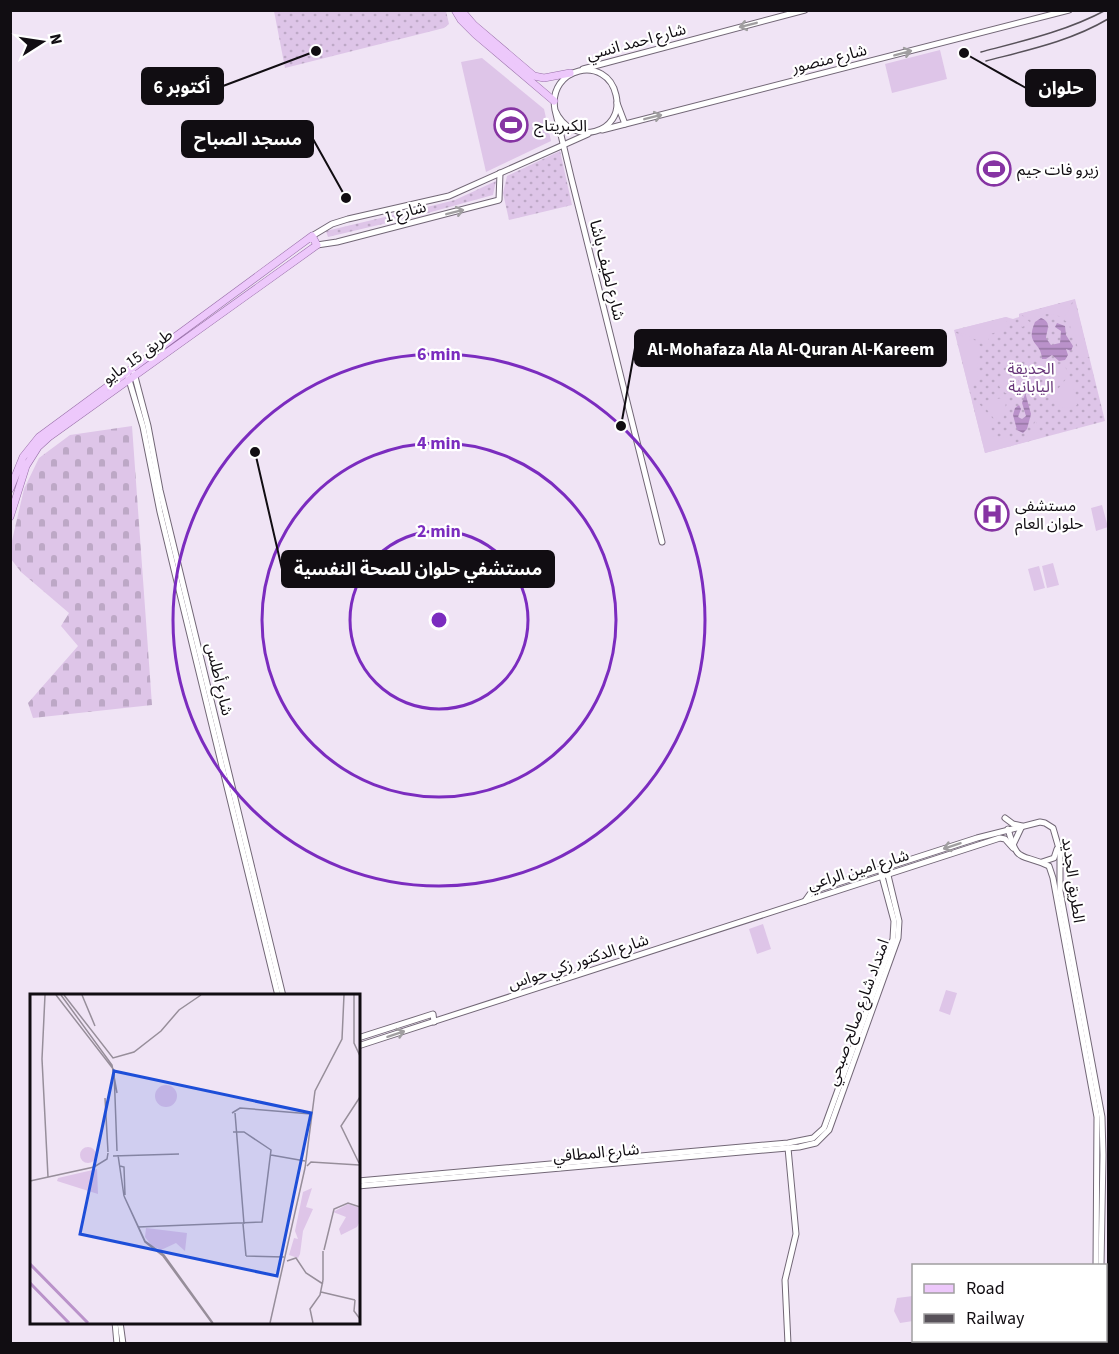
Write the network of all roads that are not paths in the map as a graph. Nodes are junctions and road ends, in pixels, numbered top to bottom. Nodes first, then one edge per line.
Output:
1 (455, 10) edge
2 (461, 10) edge
3 (805, 10) edge
4 (1069, 10) edge
5 (579, 70) junction
6 (570, 74) junction
7 (554, 101) junction
8 (617, 102) junction
9 (555, 110) junction
10 (625, 124) junction
11 (594, 132) junction
12 (564, 144) junction
13 (500, 173) junction
14 (312, 236) junction
15 (317, 245) junction
16 (131, 373) junction
17 (24, 464) junction
18 (10, 489) edge
19 (10, 518) edge
20 (663, 542) dead end
21 (1005, 818) dead end
22 (1022, 826) junction
23 (1008, 829) junction
24 (1057, 841) junction
25 (1013, 847) junction
26 (1042, 862) junction
27 (884, 871) junction
28 (805, 901) joint
29 (273, 964) junction
30 (278, 994) edge
31 (282, 994) edge
32 (434, 1022) junction
33 (360, 1037) edge
34 (360, 1045) edge
35 (827, 1129) junction
36 (788, 1148) junction
37 (360, 1181) edge
38 (360, 1186) edge
39 (1098, 1264) edge
40 (1098, 1264) edge
41 (118, 1324) edge
42 (118, 1324) edge
43 (117, 1344) edge
44 (123, 1344) edge
45 (788, 1344) edge

1 - 7 main road
2 - 6 main road
3 -> 5 street, شارع احمد انسي
10 -> 4 street, شارع منصور
5 - 6 street
5 - 8 street
6 - 7 street
7 - 9 street
8 - 10 street
8 - 11 street
9 - 11 street
9 - 12 street, شارع لطيف باشا
10 - 11 street, شارع منصور
11 - 12 street, شارع منصور
12 - 13 street, شارع منصور
12 - 20 street, شارع لطيف باشا
13 - 14 street, شارع منصور
15 -> 13 street, شارع 1
14 - 15 main road
14 - 16 main road, طريق 15 مايو
15 - 16 main road, طريق 15 مايو
16 - 17 main road, طريق 15 مايو
16 - 29 street, شارع أطلس
17 - 18 main road, طريق 15 مايو
17 - 19 main road, طريق 15 مايو
21 - 22 street
22 - 23 street, الطريق الجديد
22 - 24 street, الطريق الجديد
22 - 25 street
23 - 25 street
23 -> 27 street, شارع امين الراعي
24 - 26 street
24 - 39 street, الطريق الجديد
25 - 26 street, الطريق الجديد
25 - 27 street, شارع امين الراعي
26 - 40 street, الطريق الجديد
27 - 28 street, شارع امين الراعي
27 - 35 street, امتداد شارع صالح صبحي
28 - 32 street, شارع الدكتور زكي حواس
29 - 30 street, شارع أطلس
29 - 31 street, شارع أطلس
32 - 33 street
34 -> 32 street, شارع الدكتور زكي حواس
35 - 36 street, شارع المطافي
35 - 37 street, شارع المطافي
36 - 38 street, شارع المطافي
36 - 45 street
41 - 43 street
42 - 44 street

